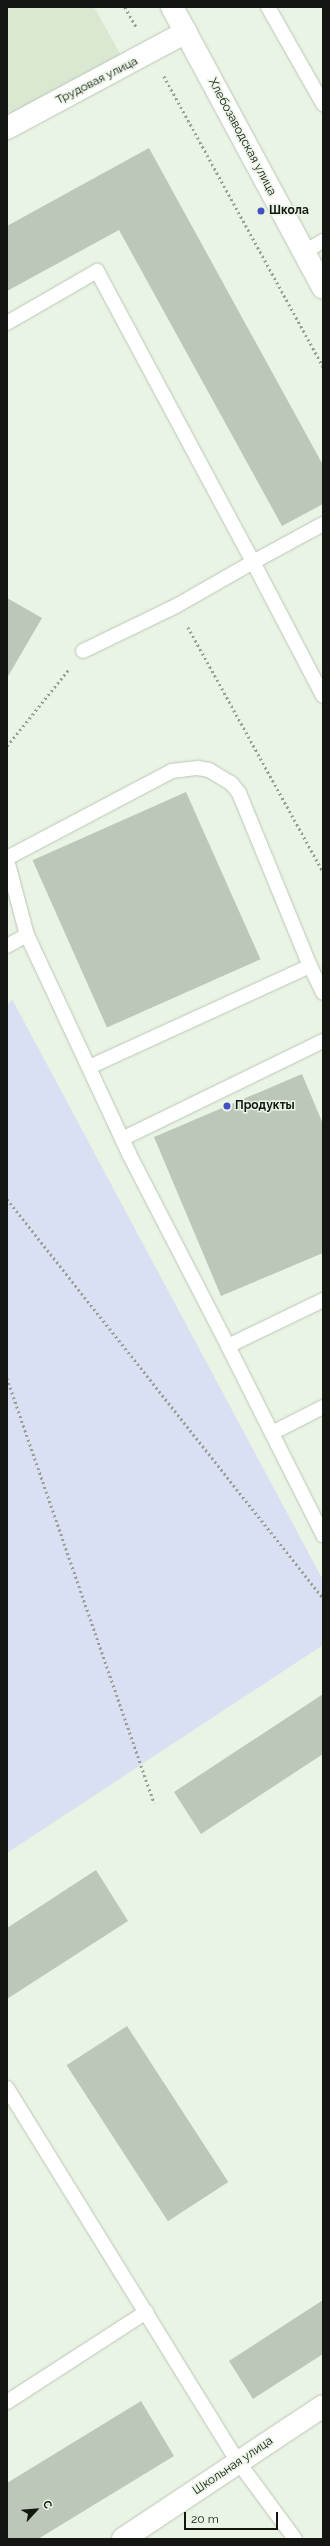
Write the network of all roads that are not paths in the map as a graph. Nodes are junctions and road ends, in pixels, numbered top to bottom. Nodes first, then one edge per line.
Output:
1 (172, 7) edge
2 (268, 7) edge
3 (186, 32) junction
4 (323, 104) edge
5 (7, 128) edge
6 (323, 241) edge
7 (304, 252) junction
8 (323, 288) edge
9 (7, 323) edge
10 (323, 524) edge
11 (253, 562) junction
12 (83, 651) road end
13 (323, 696) edge
14 (7, 859) edge
15 (27, 935) junction
16 (7, 946) edge
17 (310, 966) junction
18 (323, 993) edge
19 (323, 1041) edge
20 (89, 1067) junction
21 (122, 1139) junction
22 (323, 1300) edge
23 (228, 1346) junction
24 (323, 1407) edge
25 (272, 1433) junction
26 (323, 1535) edge
27 (7, 2088) edge
28 (146, 2312) junction
29 (7, 2402) edge
30 (323, 2406) edge
31 (239, 2463) junction
32 (123, 2539) edge
33 (295, 2539) edge

1 - 3 street, Хлебозаводская улица
2 - 4 lane
3 - 5 street, Трудовая улица
3 - 7 street, Хлебозаводская улица
6 - 7 lane
7 - 8 street, Хлебозаводская улица
9 - 11 lane
10 - 11 lane
11 - 12 lane
11 - 13 lane
14 - 15 lane
14 - 17 lane
15 - 16 lane
15 - 20 lane
17 - 18 lane
17 - 20 lane
19 - 21 lane
20 - 21 lane
21 - 23 lane
22 - 23 lane
23 - 25 lane
24 - 25 lane
25 - 26 lane
27 - 28 lane
28 - 29 lane
28 - 31 lane
30 - 31 street, Школьная улица
31 - 32 street, Школьная улица
31 - 33 lane

